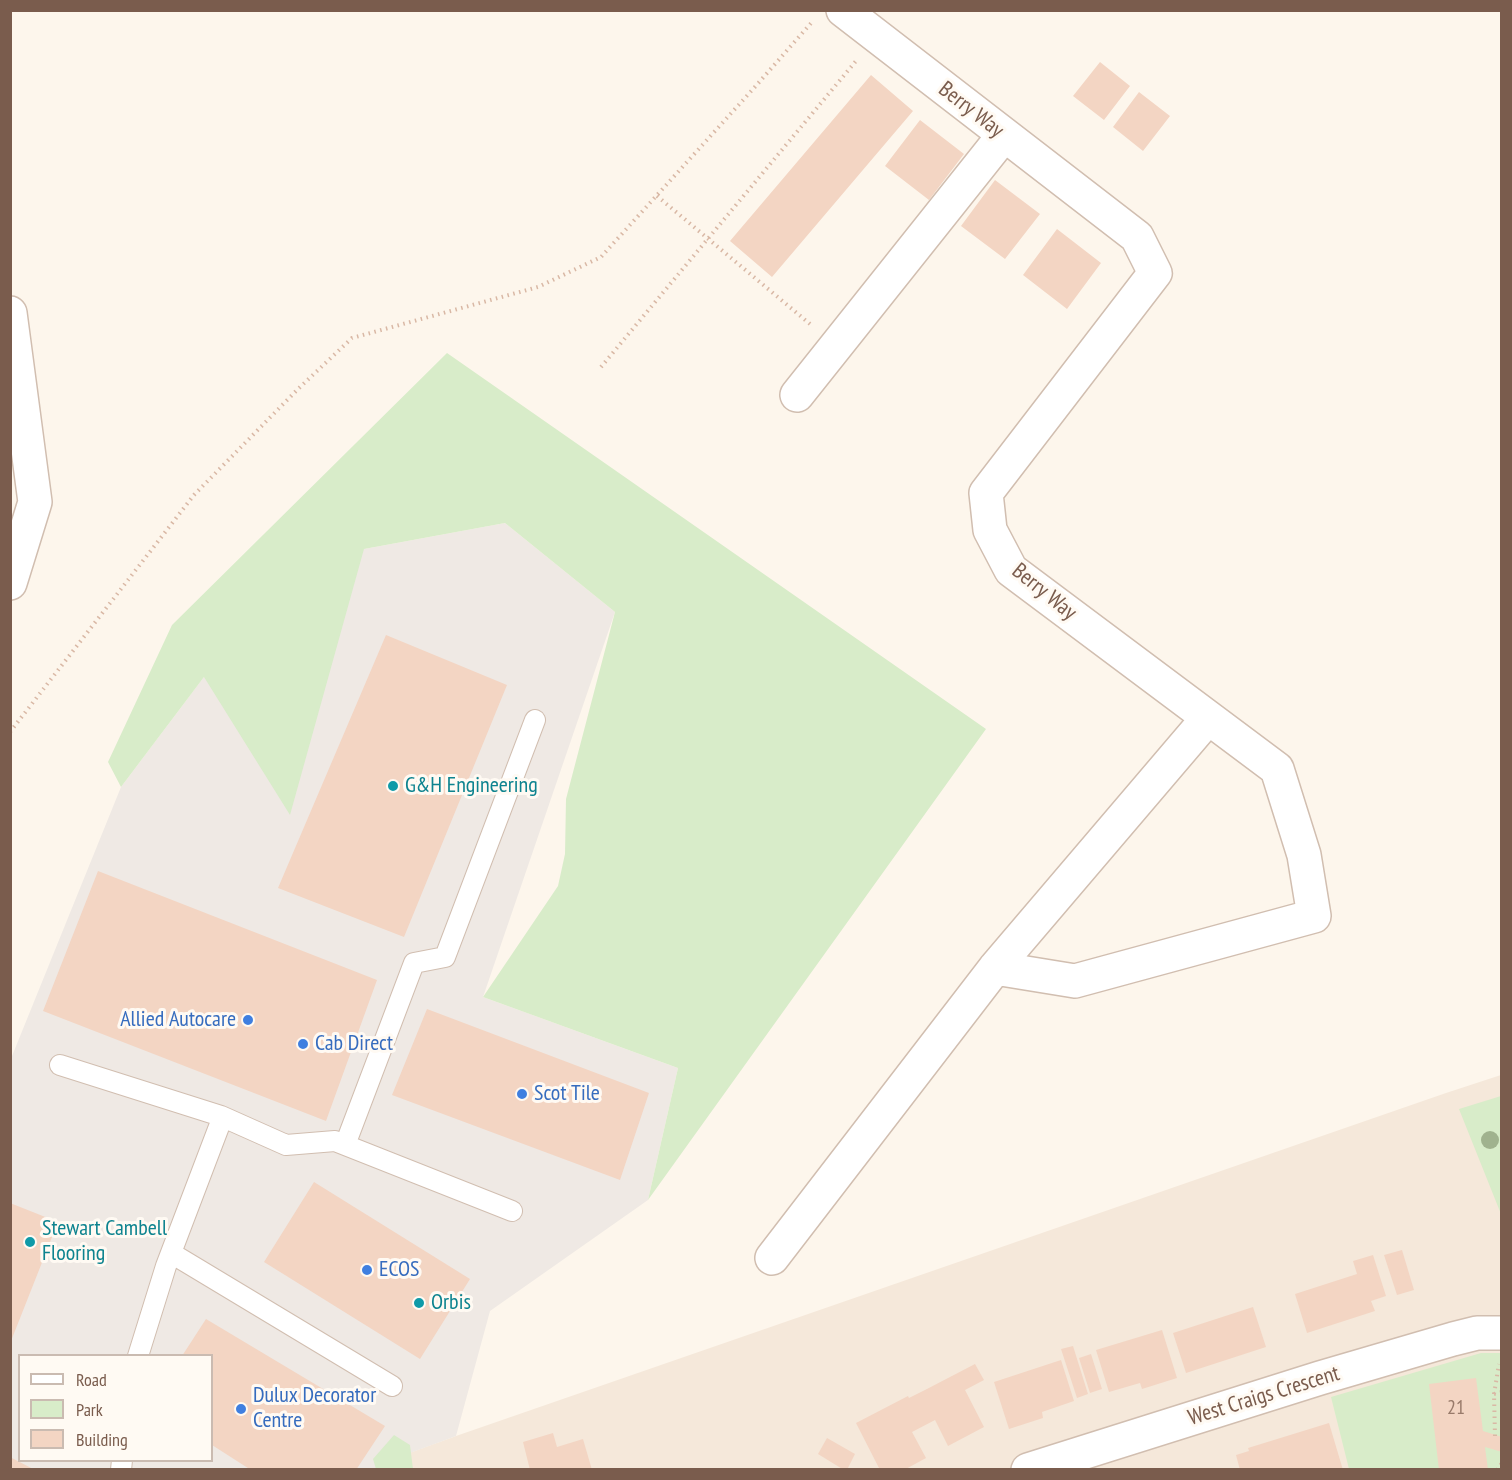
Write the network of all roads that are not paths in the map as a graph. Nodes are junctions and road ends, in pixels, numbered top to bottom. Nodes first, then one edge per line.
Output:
1 (829, 15) edge
2 (1004, 135) junction
3 (10, 313) edge
4 (797, 395) dead end
5 (10, 583) edge
6 (1208, 718) junction
7 (535, 720) dead end
8 (995, 968) junction
9 (60, 1065) dead end
10 (222, 1116) junction
11 (345, 1145) junction
12 (512, 1211) dead end
13 (171, 1253) junction
14 (772, 1258) dead end
15 (1501, 1344) edge
16 (139, 1354) edge
17 (392, 1386) dead end
18 (1028, 1470) edge

1 - 2 street, Berry Way
2 - 4 street
2 - 6 street, Berry Way
3 - 5 street
6 - 8 street
6 - 8 street, Berry Way
7 - 11 lane
8 - 14 street
9 - 10 lane
10 - 11 lane
10 - 13 lane
11 - 12 lane
13 - 16 lane
13 - 17 lane
15 - 18 street, West Craigs Crescent

